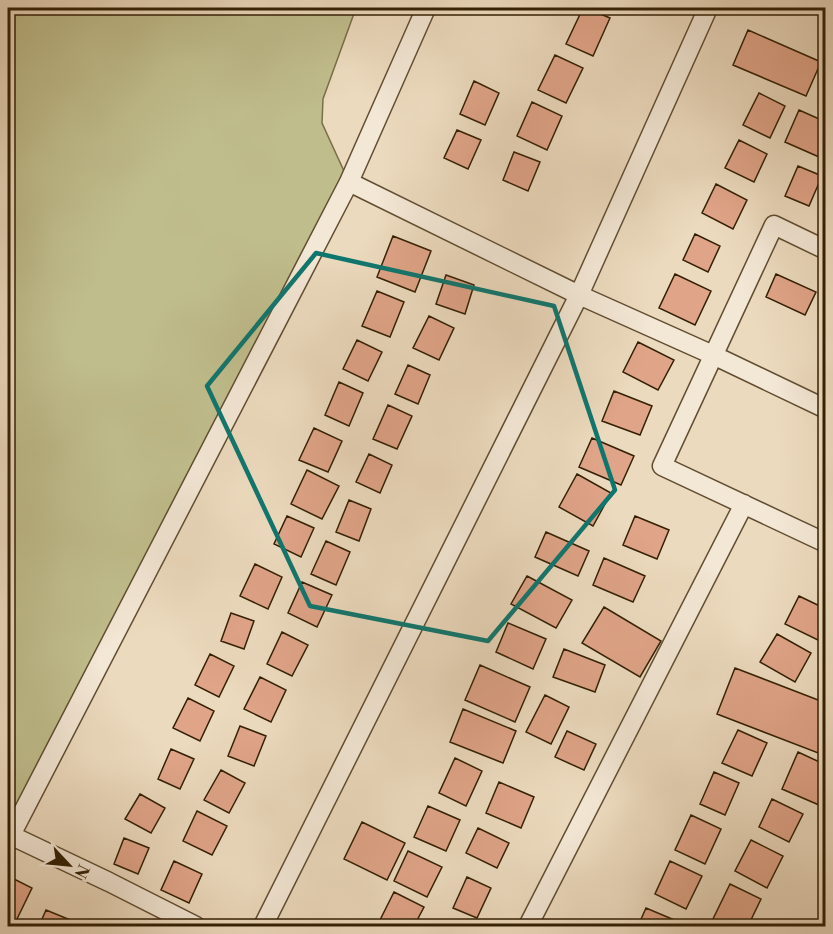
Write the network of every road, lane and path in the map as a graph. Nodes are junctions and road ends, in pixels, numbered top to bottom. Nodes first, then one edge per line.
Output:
1 (426, 8) edge
2 (708, 8) edge
3 (349, 182) junction
4 (825, 250) edge
5 (579, 295) junction
6 (713, 355) junction
7 (825, 409) edge
8 (744, 504) junction
9 (825, 543) edge
10 (9, 835) edge
11 (196, 927) edge
12 (263, 927) edge
13 (528, 927) edge

1 - 3 street
2 - 5 street
3 - 5 street
3 - 10 street
4 - 6 street
5 - 6 street
5 - 12 street
6 - 7 street
6 - 8 street
8 - 9 street
8 - 13 street
10 - 11 street

